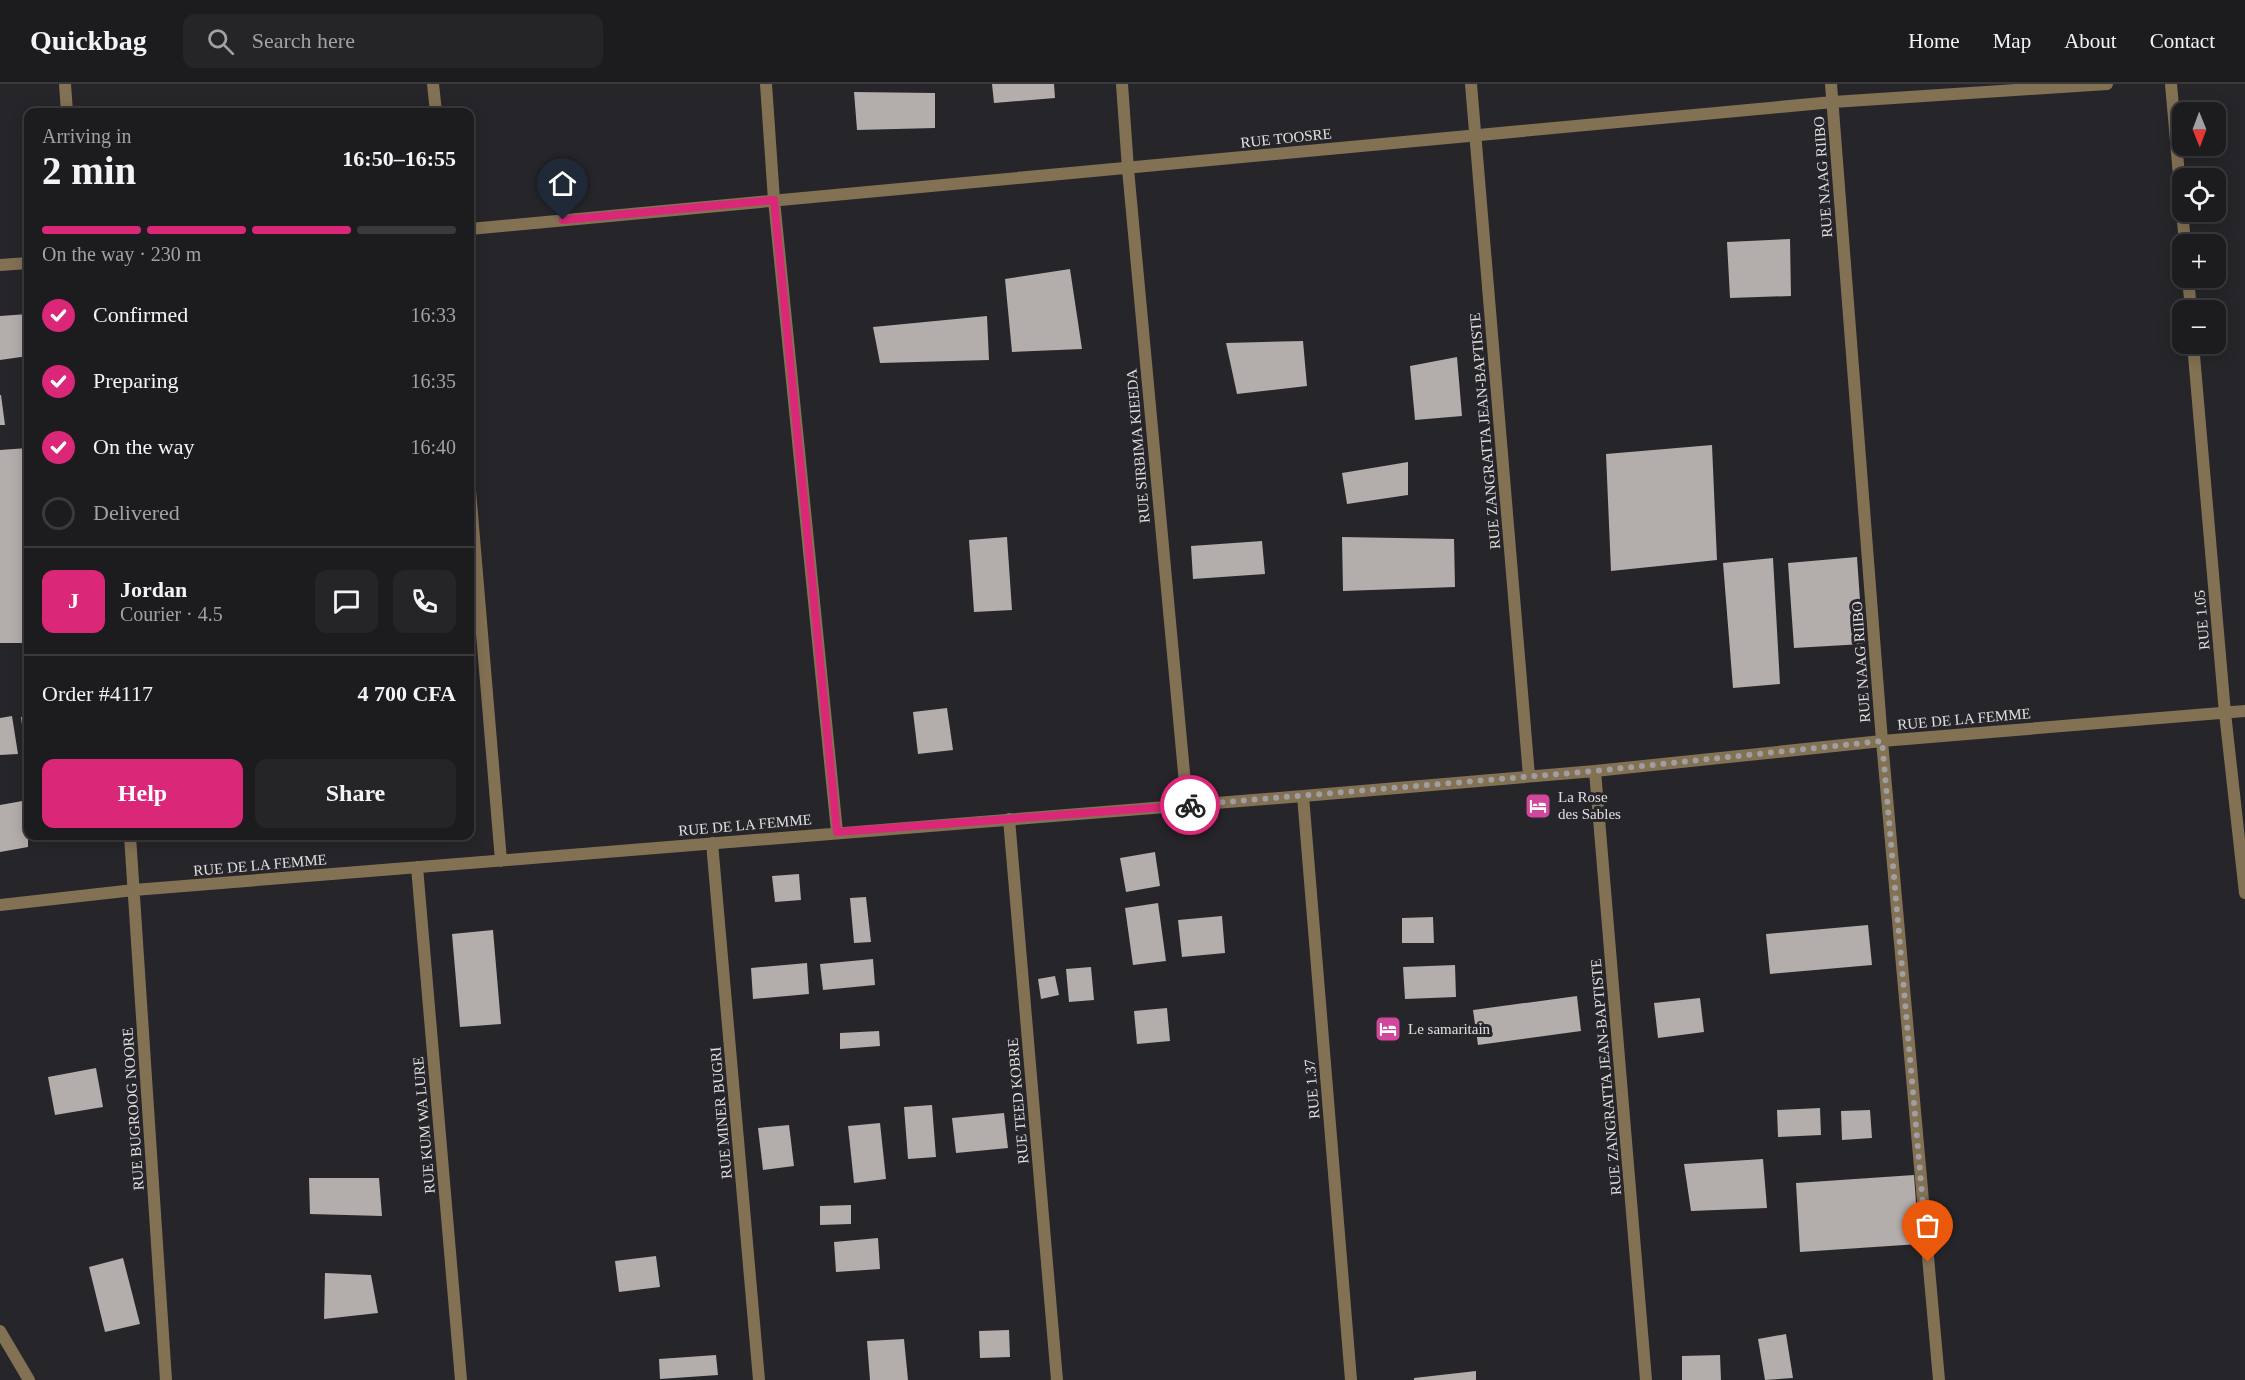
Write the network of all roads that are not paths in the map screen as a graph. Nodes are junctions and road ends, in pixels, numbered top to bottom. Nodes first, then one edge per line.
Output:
1 (65, 84) edge
2 (433, 84) edge
3 (766, 84) edge
4 (1122, 84) edge
5 (1471, 84) edge
6 (1831, 84) edge
7 (2107, 84) edge
8 (2171, 84) edge
9 (1833, 102) junction
10 (67, 108) edge
11 (436, 108) edge
12 (1475, 134) junction
13 (1128, 169) junction
14 (774, 200) junction
15 (474, 229) edge
16 (2184, 234) edge
17 (24, 263) edge
18 (0, 265) edge
19 (2194, 354) edge
20 (474, 538) edge
21 (2245, 711) edge
22 (2225, 713) junction
23 (1882, 741) junction
24 (1595, 771) junction
25 (1529, 776) junction
26 (1303, 796) junction
27 (1186, 805) junction
28 (1009, 819) junction
29 (837, 832) junction
30 (130, 840) edge
31 (712, 843) junction
32 (501, 861) junction
33 (417, 867) junction
34 (134, 890) junction
35 (2245, 893) edge
36 (0, 905) edge
37 (0, 1331) edge
38 (29, 1380) edge
39 (166, 1380) edge
40 (461, 1380) edge
41 (759, 1380) edge
42 (1057, 1380) edge
43 (1351, 1380) edge
44 (1646, 1380) edge
45 (1939, 1380) edge

1 - 10 street
2 - 11 street
3 - 14 street
4 - 13 street, RUE SIRBIMA KIEEDA
5 - 12 street, RUE ZANGRATTA JEAN-BAPTISTE
6 - 9 street, RUE NAAG RIIBO
7 - 9 street, RUE TOOSRE
8 - 16 street
9 - 12 street, RUE TOOSRE
9 - 23 street, RUE NAAG RIIBO
12 - 13 street, RUE TOOSRE
12 - 25 street, RUE ZANGRATTA JEAN-BAPTISTE
13 - 14 street, RUE TOOSRE
13 - 27 street, RUE SIRBIMA KIEEDA
14 - 15 street, RUE TOOSRE
14 - 29 street
17 - 18 street
19 - 22 street, RUE 1.05
20 - 32 street
21 - 22 street, RUE DE LA FEMME
22 - 23 street, RUE DE LA FEMME
22 - 35 street, RUE 1.05
23 - 24 street, RUE DE LA FEMME
23 - 45 street, RUE NAAG RIIBO
24 - 25 street, RUE DE LA FEMME
24 - 44 street, RUE ZANGRATTA JEAN-BAPTISTE
25 - 26 street, RUE DE LA FEMME
26 - 27 street, RUE DE LA FEMME
26 - 43 street, RUE 1.37
27 - 28 street, RUE DE LA FEMME
28 - 29 street, RUE DE LA FEMME
28 - 42 street, RUE TEED KOBRE
29 - 31 street, RUE DE LA FEMME
30 - 34 street, RUE BUGROOG NOORE
31 - 32 street, RUE DE LA FEMME
31 - 41 street, RUE MINER BUGRI
32 - 33 street, RUE DE LA FEMME
33 - 34 street, RUE DE LA FEMME
33 - 40 street, RUE KUM WA LURE
34 - 36 street, RUE DE LA FEMME
34 - 39 street, RUE BUGROOG NOORE
37 - 38 street

